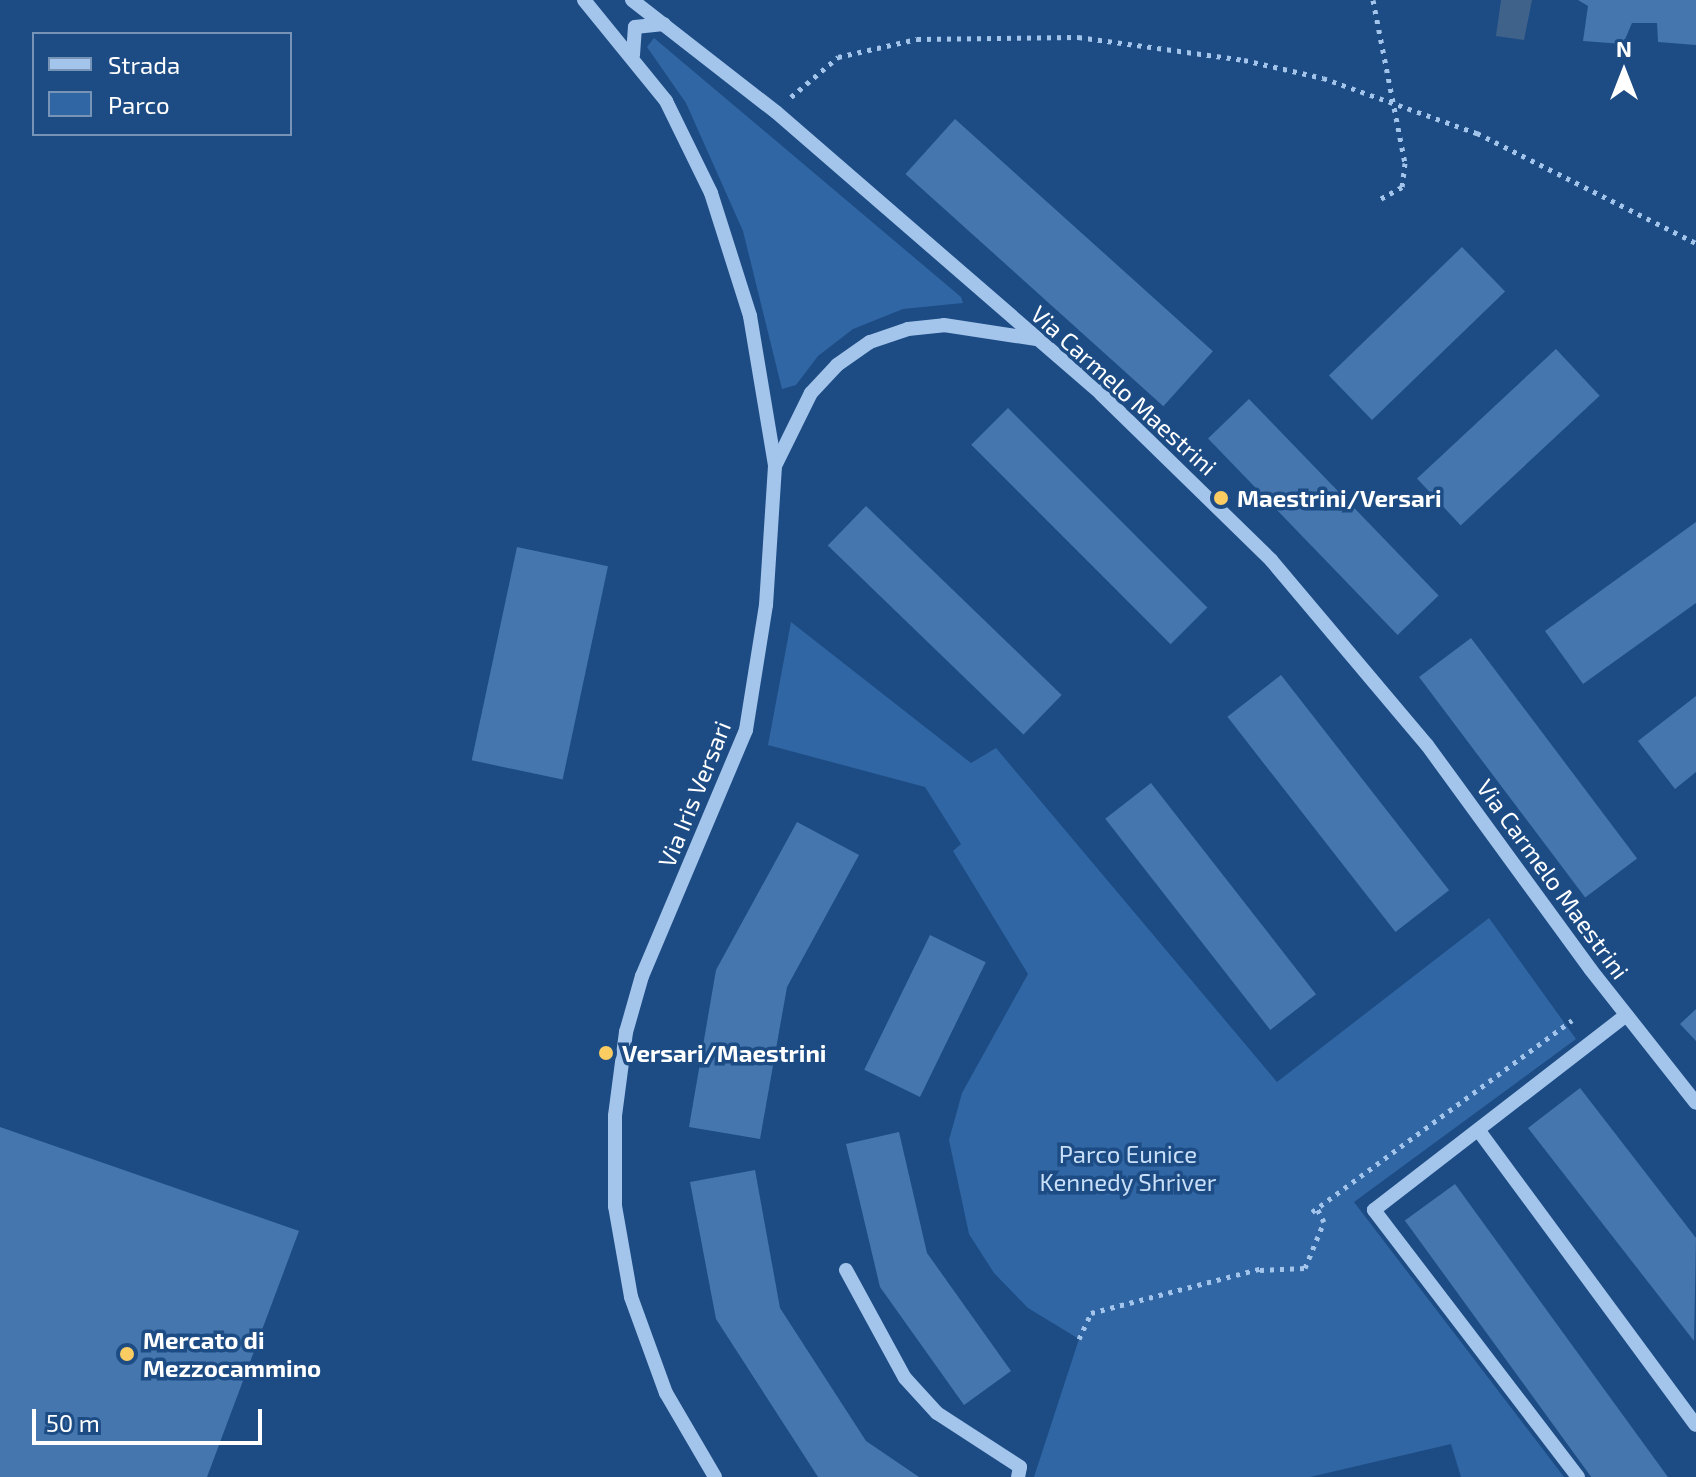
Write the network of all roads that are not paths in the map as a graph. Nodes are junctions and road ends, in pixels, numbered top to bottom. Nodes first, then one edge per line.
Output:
1 (584, 0) edge
2 (632, 0) edge
3 (665, 24) junction
4 (633, 55) junction
5 (1039, 340) junction
6 (775, 466) junction
7 (1625, 1016) junction
8 (1696, 1103) edge
9 (1479, 1131) junction
10 (846, 1270) dead end
11 (1696, 1425) edge
12 (715, 1477) edge
13 (1018, 1477) edge
14 (1578, 1477) edge

1 - 4 street, Via Iris Versari
2 - 3 street, Via Carmelo Maestrini
3 - 4 street
3 - 5 street, Via Carmelo Maestrini
4 - 6 street, Via Iris Versari
5 - 6 street
5 - 7 street, Via Carmelo Maestrini
6 - 12 street, Via Iris Versari
7 - 8 street, Via Carmelo Maestrini
7 - 9 street
9 - 11 street
9 - 14 street
10 - 13 street

